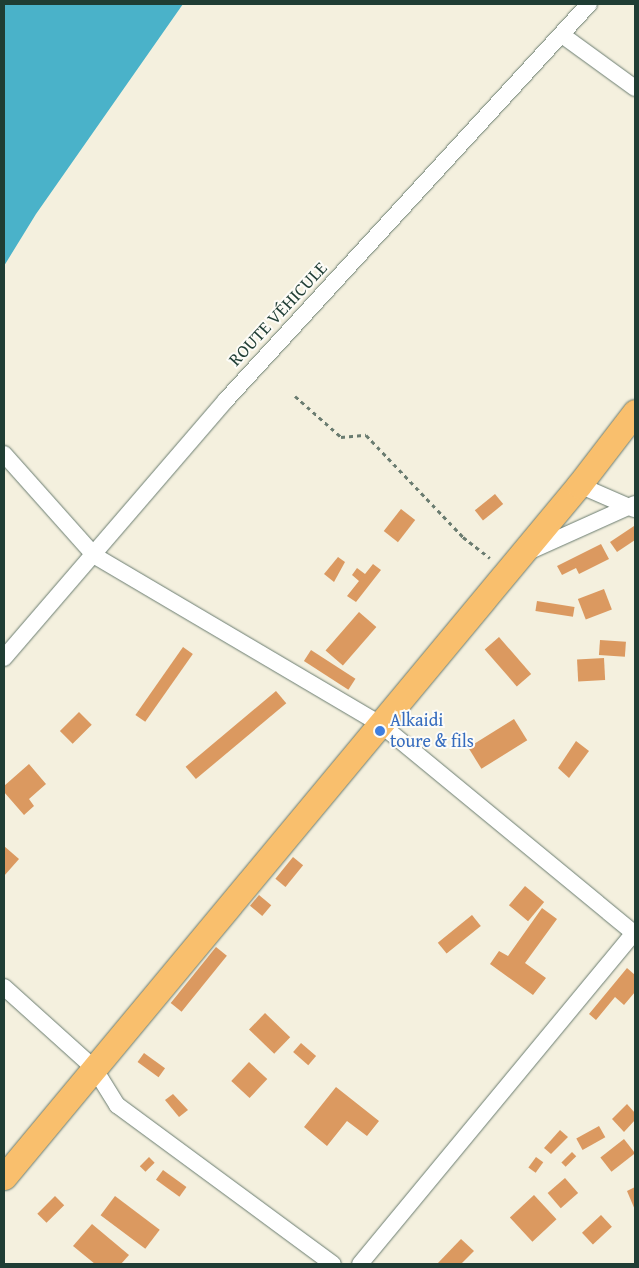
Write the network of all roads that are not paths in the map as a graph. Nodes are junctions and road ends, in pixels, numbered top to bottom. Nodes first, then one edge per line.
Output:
1 (589, 4) edge
2 (562, 35) junction
3 (635, 88) edge
4 (635, 412) edge
5 (4, 454) edge
6 (580, 485) junction
7 (634, 506) edge
8 (95, 556) junction
9 (513, 564) junction
10 (4, 658) edge
11 (379, 723) junction
12 (635, 933) edge
13 (4, 987) edge
14 (94, 1068) junction
15 (4, 1177) edge
16 (333, 1264) edge
17 (360, 1264) edge

1 - 2 street, ROUTE VÉHICULE
2 - 3 street
2 - 8 street, ROUTE VÉHICULE
4 - 6 main road
5 - 8 street
6 - 7 street
6 - 9 main road
7 - 9 street
8 - 10 street, ROUTE VÉHICULE
8 - 11 street
9 - 11 main road
11 - 12 street
11 - 14 main road
12 - 17 street
13 - 14 street
14 - 15 main road
14 - 16 street

